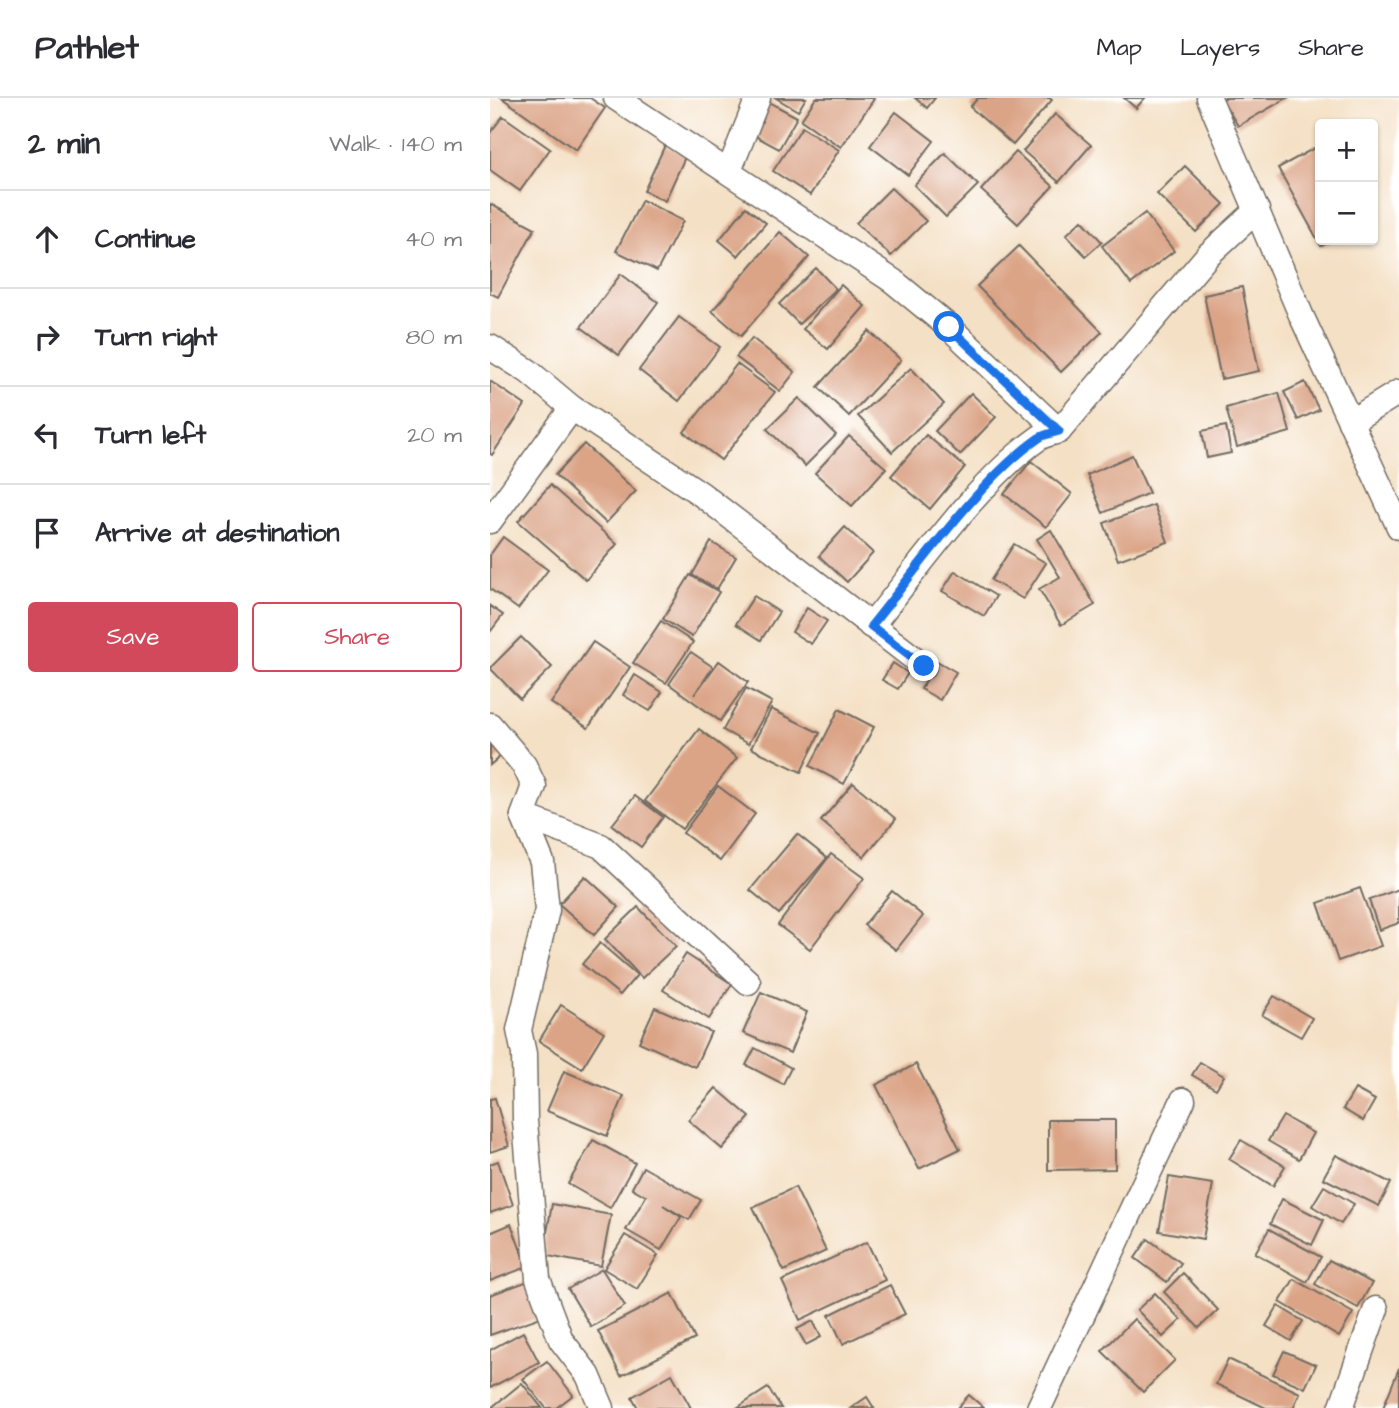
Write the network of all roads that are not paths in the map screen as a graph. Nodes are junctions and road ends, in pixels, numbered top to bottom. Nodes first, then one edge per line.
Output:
1 (615, 98) edge
2 (758, 98) edge
3 (1209, 98) edge
4 (729, 171) junction
5 (1257, 210) junction
6 (490, 347) edge
7 (1399, 392) edge
8 (572, 408) junction
9 (1350, 422) junction
10 (1059, 431) junction
11 (490, 521) edge
12 (1399, 527) edge
13 (871, 626) junction
14 (924, 666) dead end
15 (490, 725) edge
16 (523, 816) junction
17 (748, 982) dead end
18 (1183, 1100) dead end
19 (1376, 1309) dead end
20 (602, 1408) edge
21 (1039, 1408) edge
22 (1341, 1408) edge

1 - 4 street
2 - 4 street
3 - 5 street
4 - 10 street
5 - 9 street
5 - 10 street
6 - 8 street
7 - 9 street
8 - 11 street
8 - 13 street
9 - 12 street
10 - 13 street
13 - 14 street
15 - 16 street
16 - 17 street
16 - 20 street
18 - 21 street
19 - 22 street

